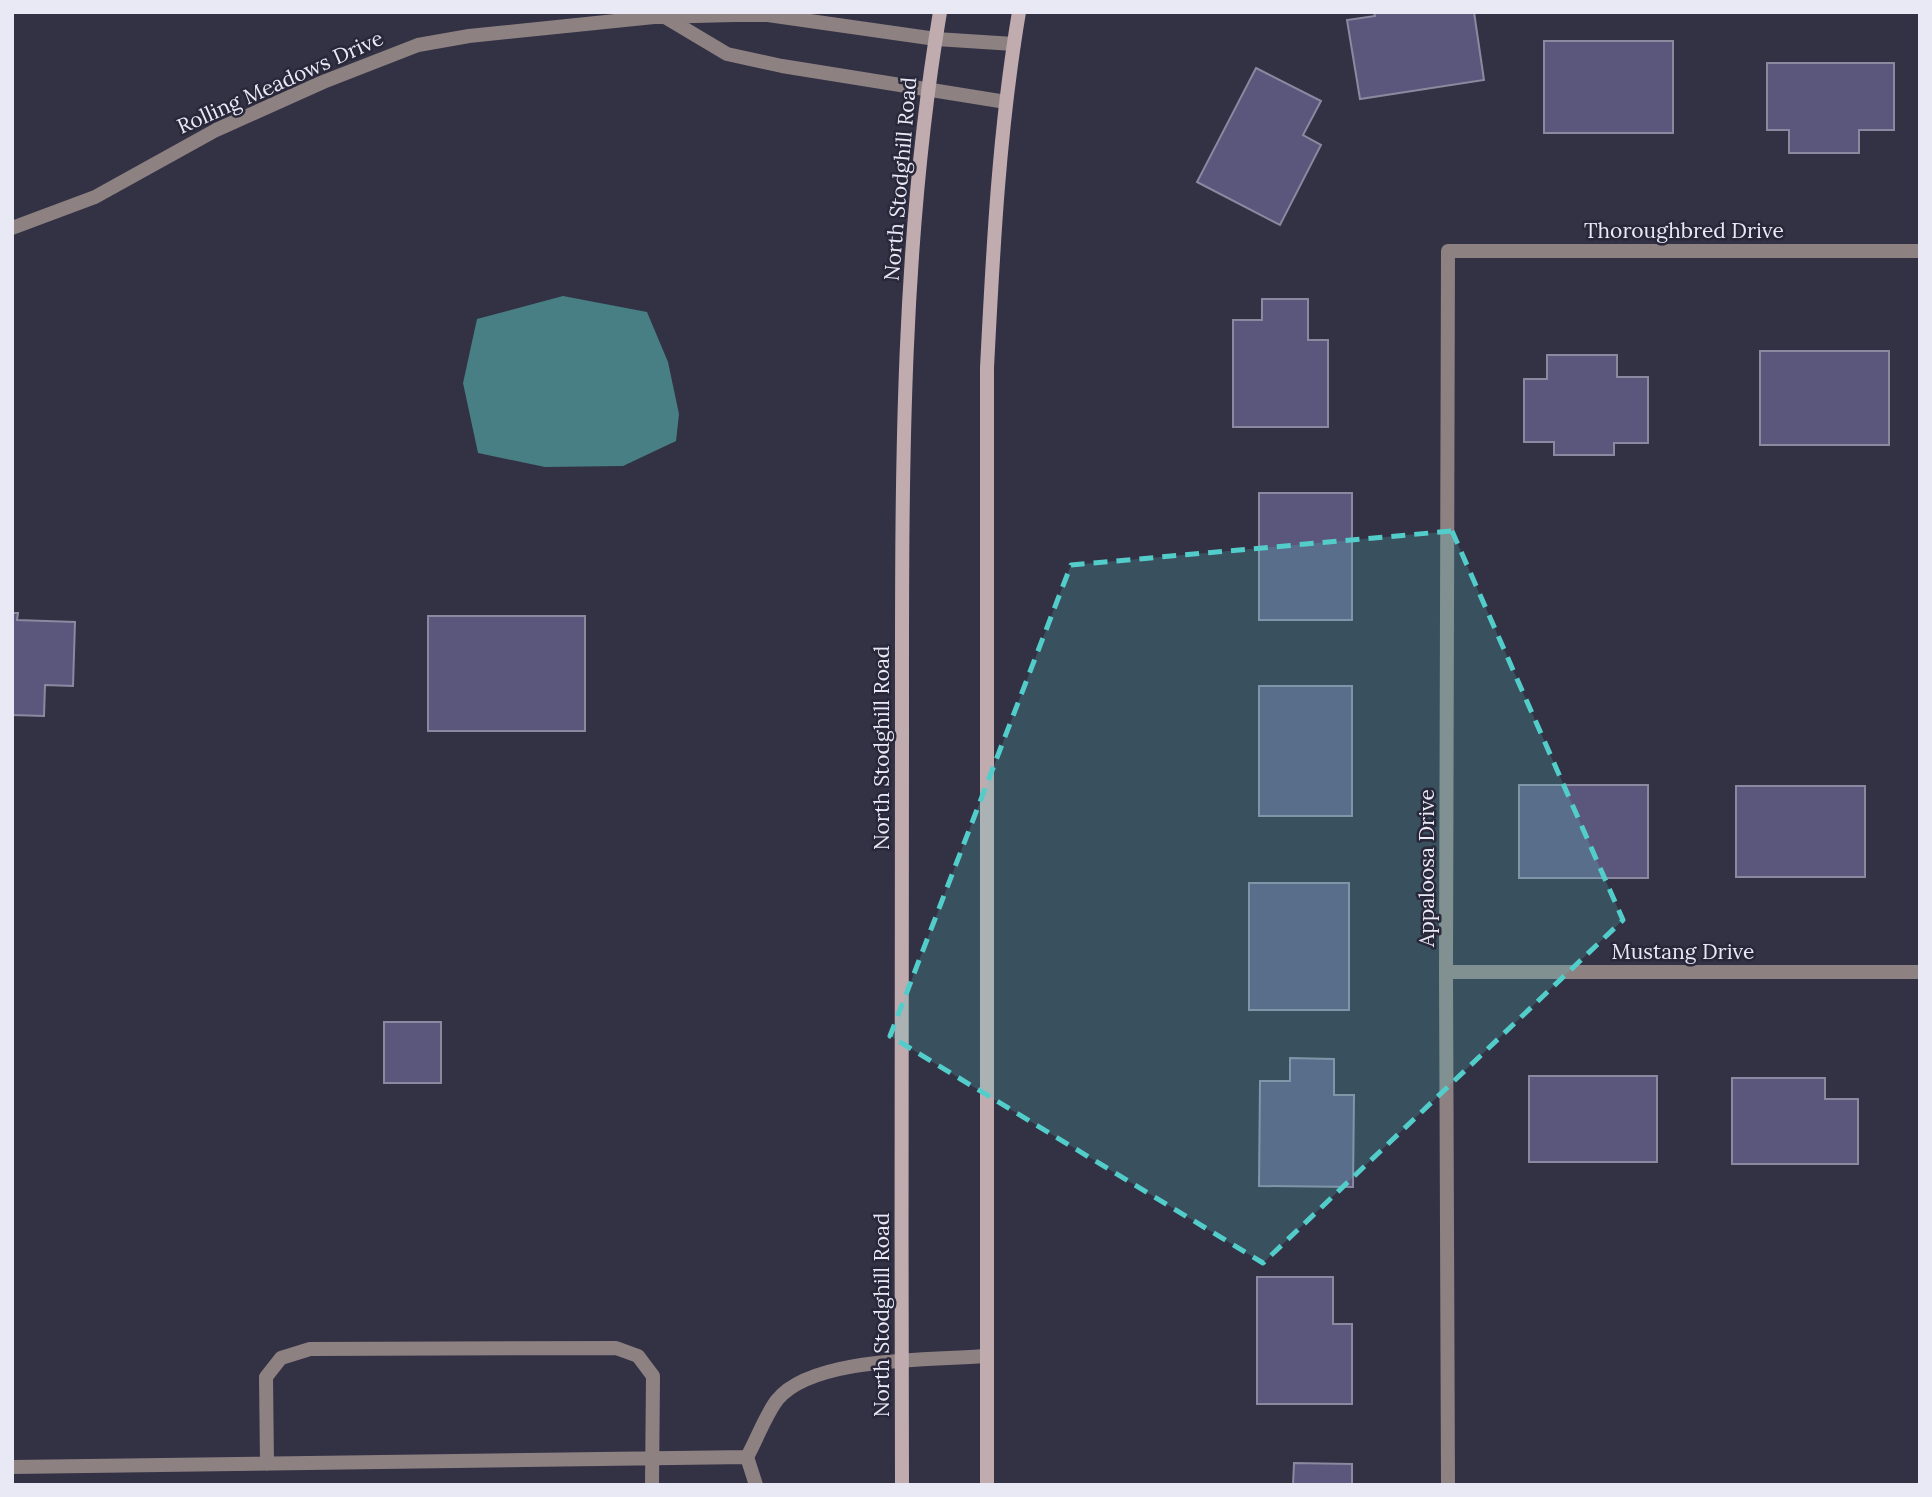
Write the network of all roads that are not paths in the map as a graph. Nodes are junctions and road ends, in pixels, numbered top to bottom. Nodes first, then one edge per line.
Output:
1 (940, 12) edge
2 (1019, 12) edge
3 (664, 16) junction
4 (936, 39) junction
5 (1014, 44) junction
6 (928, 90) junction
7 (1006, 102) junction
8 (12, 228) edge
9 (1448, 251) joint
10 (1920, 251) edge
11 (1446, 972) junction
12 (1920, 972) edge
13 (987, 1356) junction
14 (901, 1362) junction
15 (747, 1457) junction
16 (652, 1458) junction
17 (267, 1464) junction
18 (12, 1467) edge
19 (652, 1485) edge
20 (756, 1485) edge
21 (902, 1485) edge
22 (987, 1485) edge
23 (1448, 1485) edge

1 - 4 main road, North Stodghill Road
2 - 5 main road
3 - 4 street, Rolling Meadows Drive
3 - 6 street
3 - 8 street, Rolling Meadows Drive
4 - 5 street, Rolling Meadows Drive
4 - 6 main road, North Stodghill Road
5 - 7 main road
6 - 7 street
6 - 14 main road, North Stodghill Road
7 - 13 main road
9 - 10 street, Thoroughbred Drive
9 - 11 street, Appaloosa Drive
11 - 12 street, Mustang Drive
11 - 23 street, Appaloosa Drive
13 - 14 street
13 - 22 main road
14 - 15 street
14 - 21 main road, North Stodghill Road
15 - 16 street
15 - 20 street
16 - 17 street
16 - 17 street
16 - 19 street
17 - 18 street

